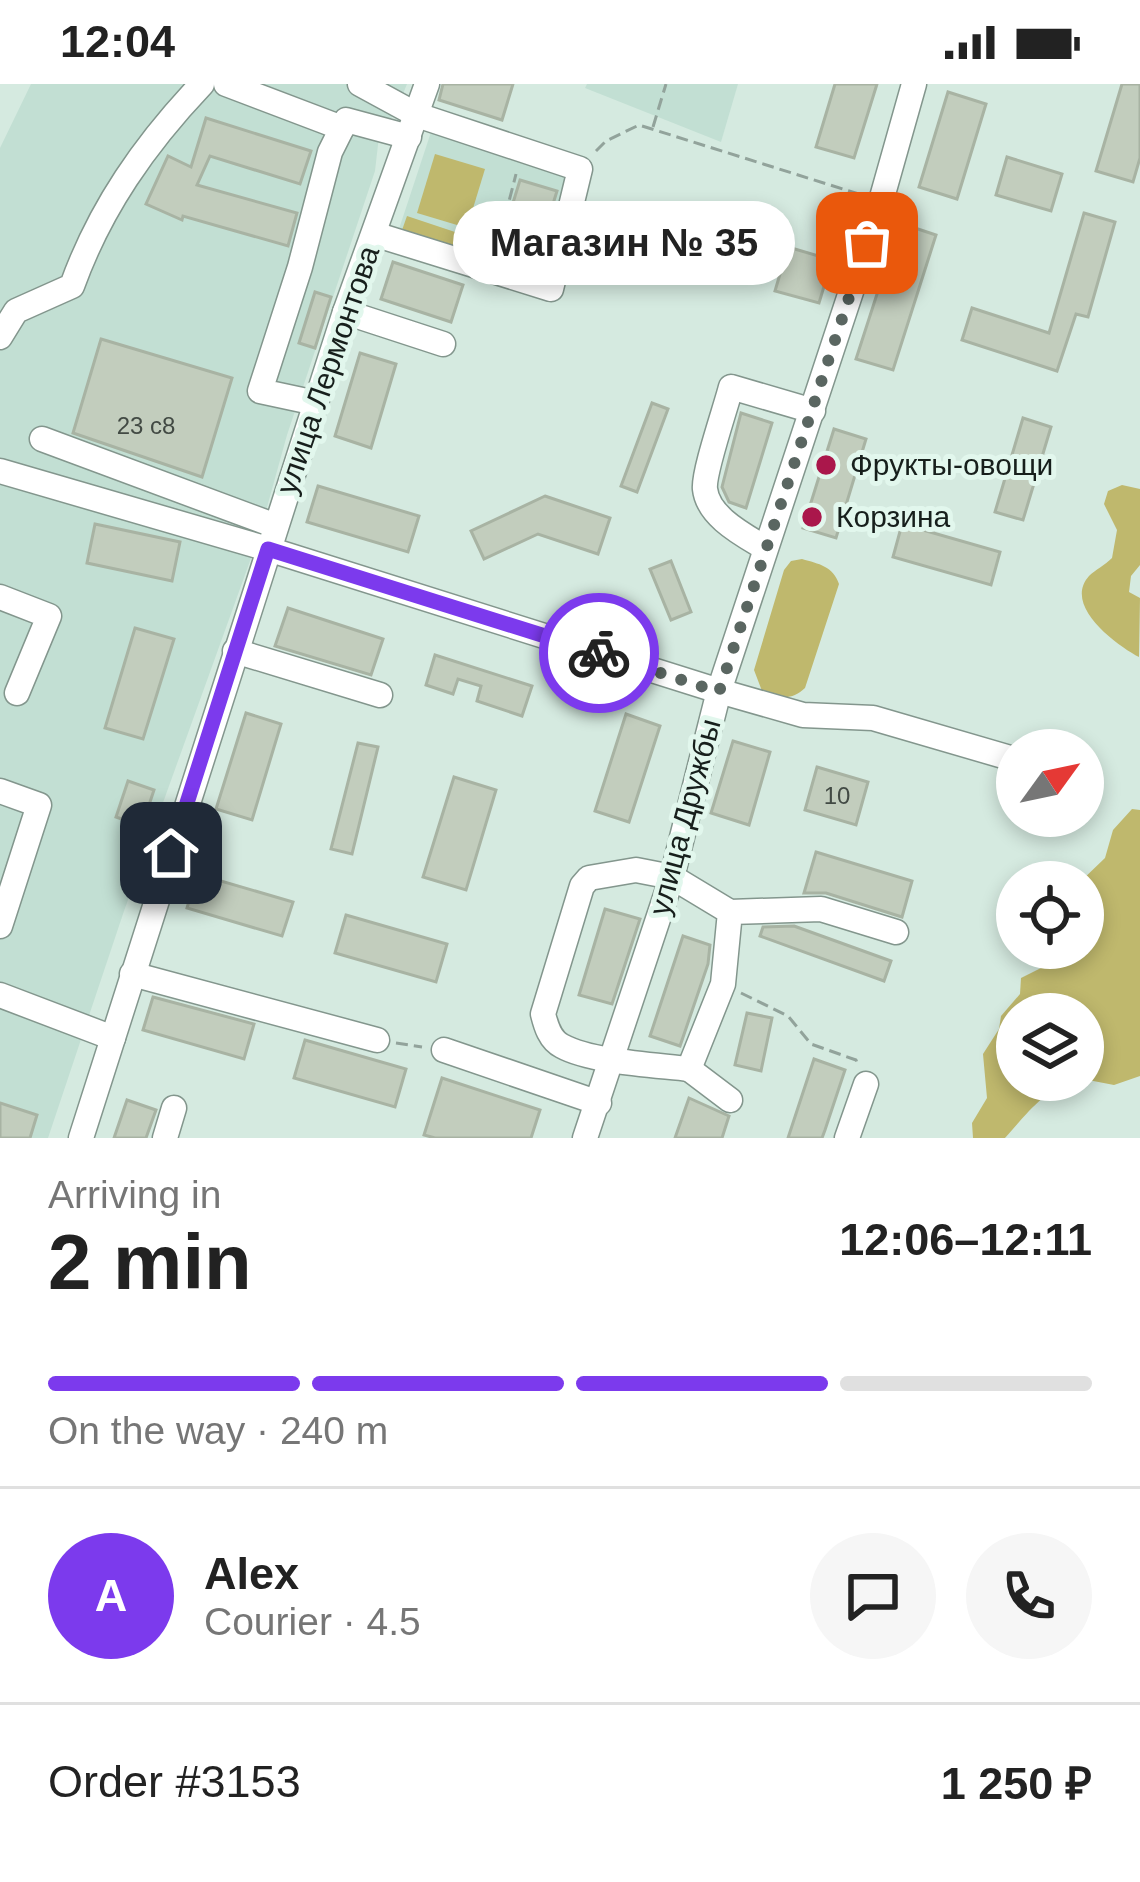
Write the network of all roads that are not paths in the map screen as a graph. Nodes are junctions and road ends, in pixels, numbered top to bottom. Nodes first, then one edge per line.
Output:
1 (202, 84) edge
2 (226, 84) edge
3 (360, 84) edge
4 (427, 84) edge
5 (914, 84) edge
6 (413, 126) junction
7 (342, 128) junction
8 (374, 234) junction
9 (345, 312) junction
10 (0, 337) edge
11 (443, 344) dead end
12 (316, 403) junction
13 (813, 411) junction
14 (42, 440) dead end
15 (0, 471) edge
16 (272, 537) junction
17 (765, 548) junction
18 (0, 597) edge
19 (235, 651) junction
20 (719, 692) junction
21 (17, 693) dead end
22 (380, 695) dead end
23 (996, 754) edge
24 (0, 791) edge
25 (672, 877) junction
26 (730, 912) junction
27 (0, 926) edge
28 (896, 932) dead end
29 (132, 974) junction
30 (0, 995) edge
31 (112, 1037) junction
32 (376, 1040) road end
33 (444, 1051) road end
34 (614, 1060) junction
35 (689, 1069) junction
36 (866, 1084) road end
37 (730, 1100) dead end
38 (599, 1103) junction
39 (174, 1108) dead end
40 (81, 1138) edge
41 (165, 1138) edge
42 (585, 1138) edge
43 (847, 1138) edge

1 - 10 street
2 - 7 street
3 - 6 street
4 - 6 street, улица Лермонтова
5 - 13 street, улица Дружбы
6 - 7 street
6 - 8 street, улица Лермонтова
6 - 8 street
7 - 12 street
8 - 9 street, улица Лермонтова
9 - 11 street
9 - 12 street, улица Лермонтова
12 - 16 street, улица Лермонтова
13 - 17 street, улица Дружбы
13 - 17 street
14 - 16 street
15 - 16 street
16 - 19 street, улица Лермонтова
16 - 20 street
17 - 20 street, улица Дружбы
18 - 21 street
19 - 22 street
19 - 29 street, улица Лермонтова
20 - 23 street
20 - 25 street, улица Дружбы
24 - 27 street
25 - 26 street
25 - 34 street, улица Дружбы
25 - 34 street
26 - 28 street
26 - 35 street
29 - 31 street, улица Лермонтова
29 - 32 street
30 - 31 street
31 - 40 street, улица Лермонтова
33 - 38 street
34 - 35 street
34 - 38 street, улица Дружбы
35 - 37 street
36 - 43 street
38 - 42 street, улица Дружбы
39 - 41 street

